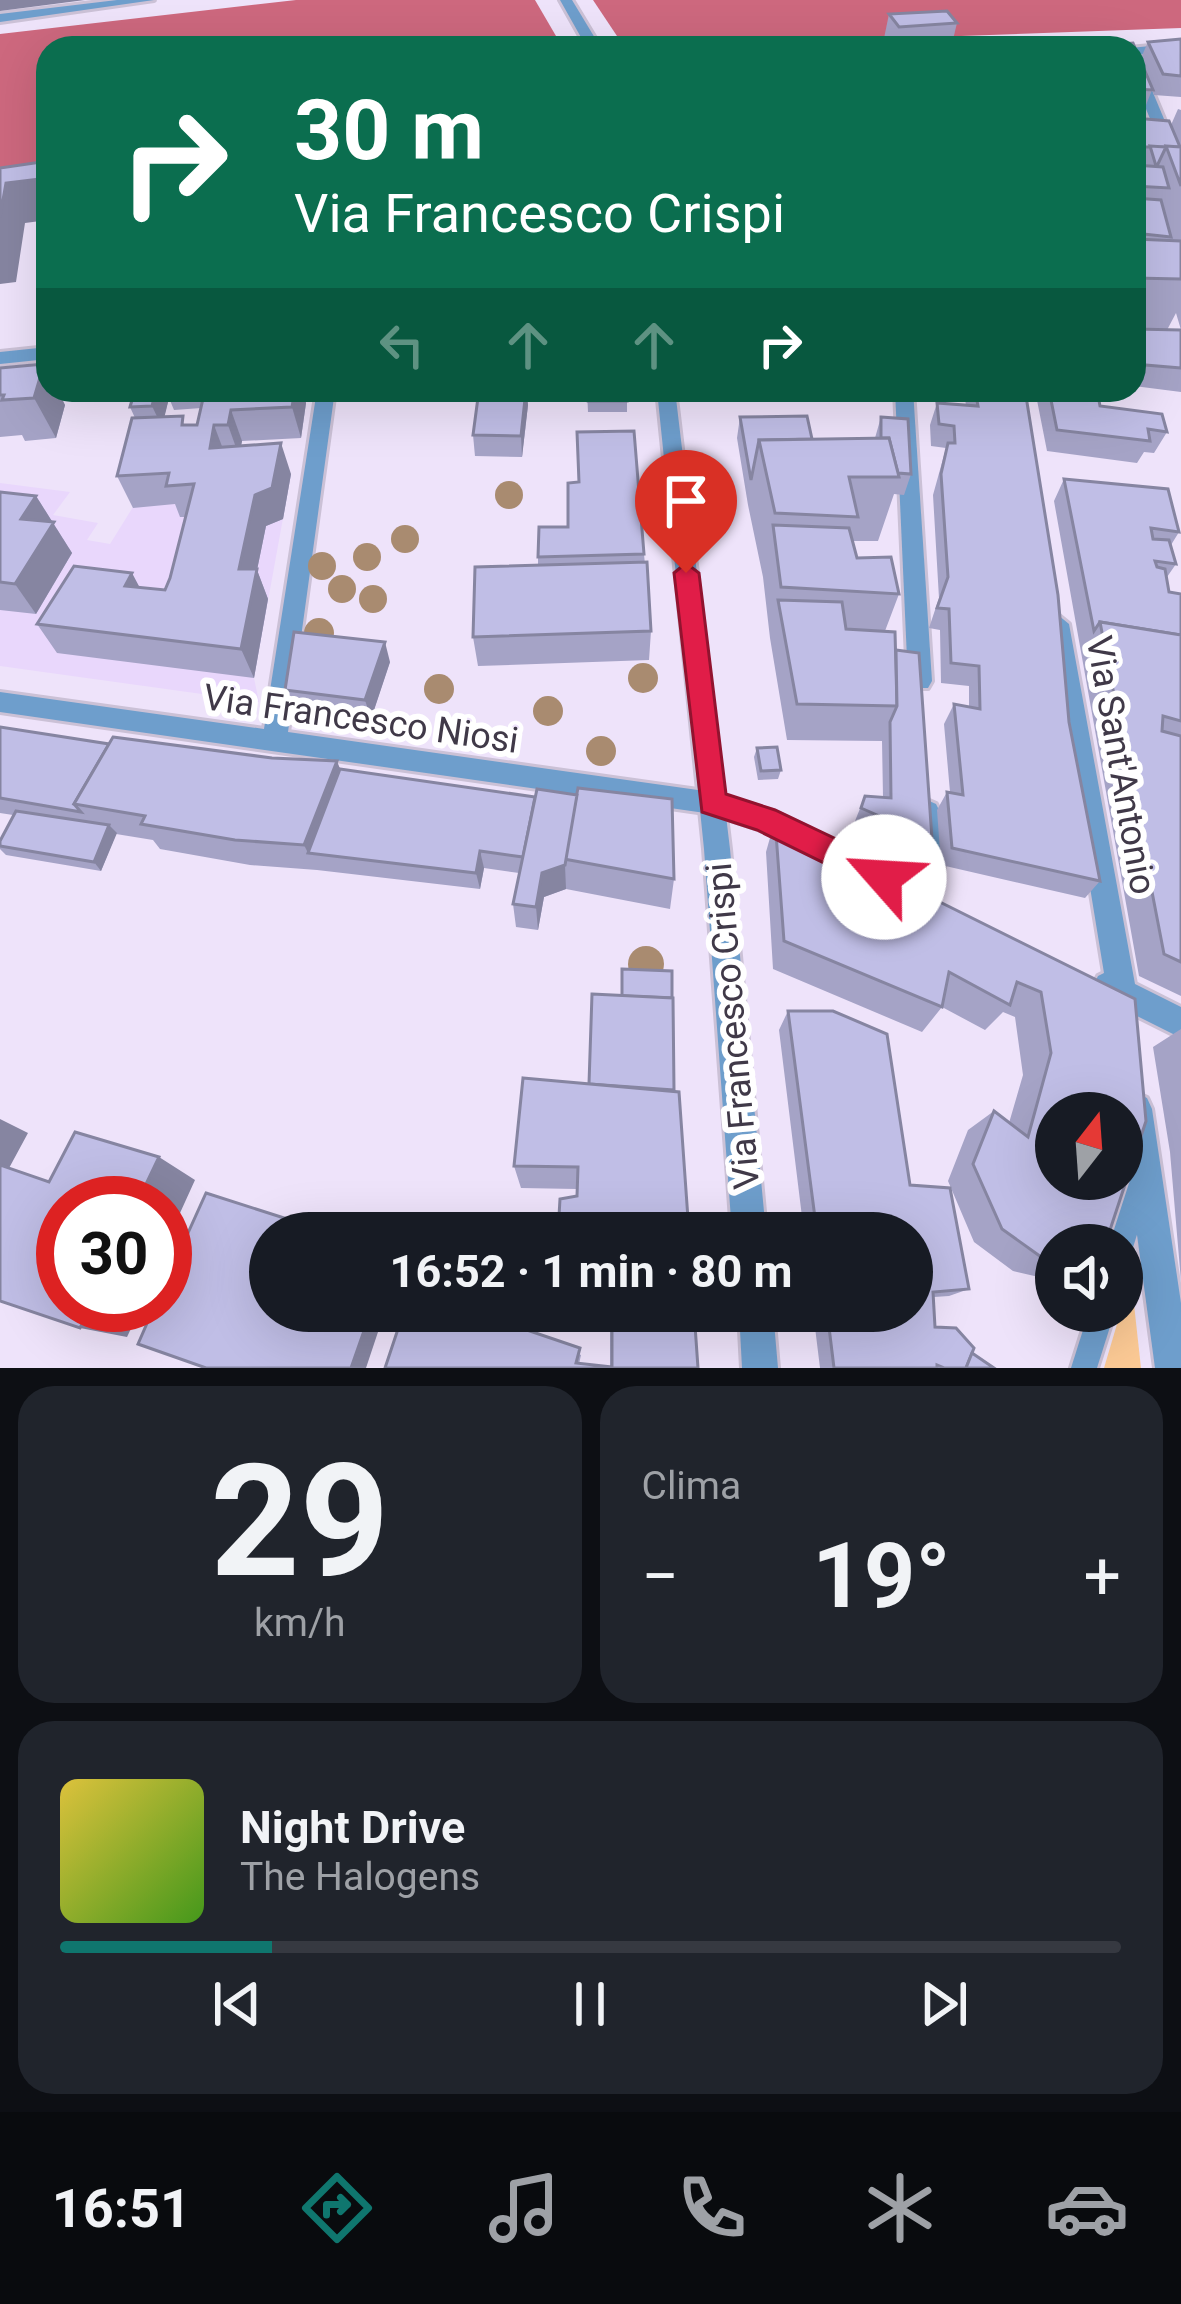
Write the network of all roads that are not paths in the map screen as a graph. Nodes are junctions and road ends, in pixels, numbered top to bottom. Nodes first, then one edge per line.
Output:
1 (148, 0) edge
2 (566, 0) edge
3 (0, 18) edge
4 (587, 36) edge
5 (1181, 47) edge
6 (1146, 50) edge
7 (1146, 93) edge
8 (1180, 175) edge
9 (36, 354) edge
10 (0, 358) edge
11 (324, 402) edge
12 (667, 402) edge
13 (905, 402) edge
14 (1055, 606) edge
15 (921, 701) edge
16 (0, 702) edge
17 (274, 743) junction
18 (926, 796) edge
19 (712, 803) junction
20 (828, 850) edge
21 (930, 868) dead end
22 (1080, 973) edge
23 (1123, 993) junction
24 (1181, 1023) edge
25 (1128, 1038) edge
26 (1133, 1083) edge
27 (1144, 1173) junction
28 (747, 1212) edge
29 (1128, 1224) edge
30 (757, 1332) edge
31 (1095, 1332) edge
32 (760, 1368) edge
33 (1084, 1368) edge
34 (1174, 1368) edge

1 - 3 street
2 - 4 street
5 - 6 street
7 - 8 street
9 - 10 street
11 - 17 street
12 - 19 street, Via Francesco Crispi
13 - 15 street
14 - 23 street, Via Sant'Antonio
16 - 17 street, Via Francesco Niosi
17 - 19 street, Via Francesco Niosi
18 - 21 street
19 - 20 street, Via Francesco Niosi
19 - 28 street, Via Francesco Crispi
22 - 23 street
23 - 24 street
23 - 25 street, Via Sant'Antonio
26 - 27 street
27 - 29 lane
27 - 34 street
30 - 32 street
31 - 33 lane

